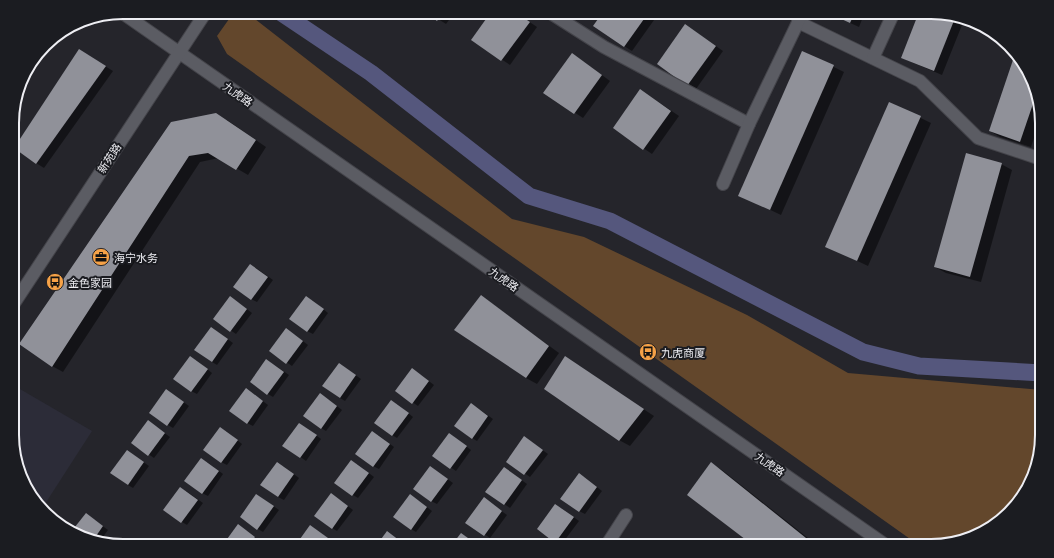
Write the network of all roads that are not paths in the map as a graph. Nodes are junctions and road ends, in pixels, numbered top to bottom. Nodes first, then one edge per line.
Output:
1 (131, 19) edge
2 (201, 19) edge
3 (561, 19) edge
4 (799, 19) edge
5 (804, 19) edge
6 (891, 19) edge
7 (179, 53) junction
8 (872, 58) junction
9 (750, 124) junction
10 (1035, 157) edge
11 (723, 184) dead end
12 (19, 296) edge
13 (626, 515) dead end
14 (611, 539) edge
15 (877, 539) edge

1 - 7 street, 九虎路
2 - 7 street, 新苑路
3 - 9 street
4 - 9 street
5 - 8 street
6 - 8 street
7 - 12 street, 新苑路
7 - 15 street, 九虎路
8 - 10 street
9 - 11 street
13 - 14 street

